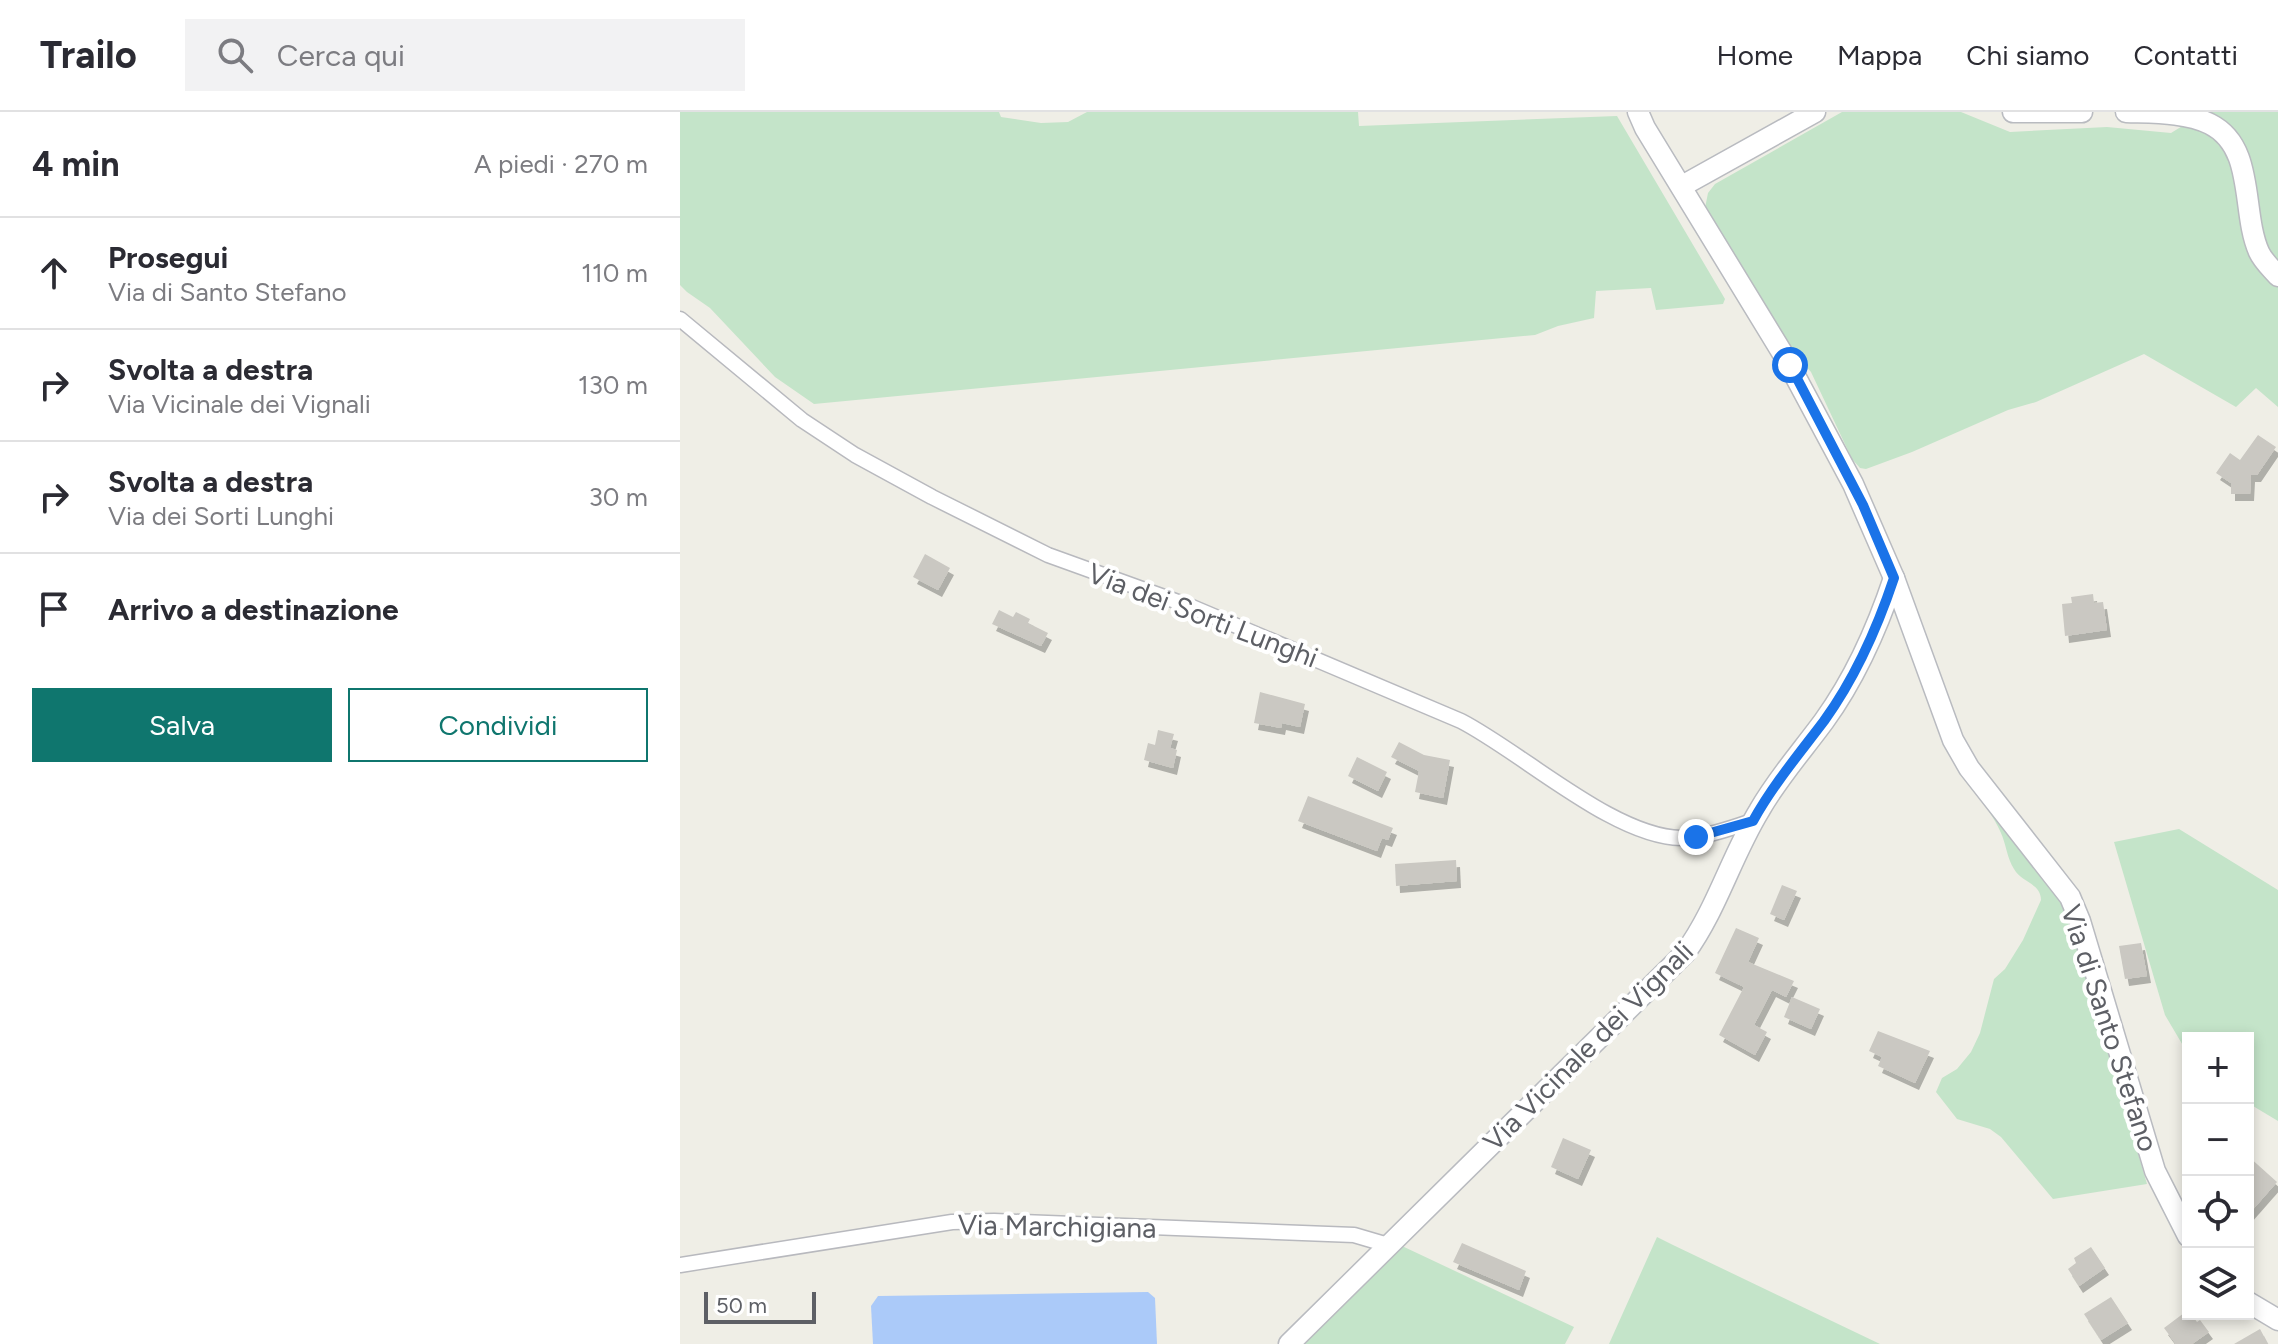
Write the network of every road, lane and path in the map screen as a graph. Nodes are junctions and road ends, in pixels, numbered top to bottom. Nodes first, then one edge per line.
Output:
1 (1638, 112) edge
2 (1815, 112) edge
3 (2013, 112) edge
4 (2082, 112) edge
5 (2126, 112) edge
6 (1682, 186) junction
7 (2278, 276) edge
8 (680, 319) edge
9 (1894, 578) junction
10 (1753, 821) junction
11 (2182, 1224) edge
12 (1388, 1245) junction
13 (680, 1265) edge
14 (2254, 1306) edge
15 (2278, 1320) edge
16 (1289, 1344) edge

1 - 6 street, Via di Santo Stefano
2 - 6 street
3 - 4 street
5 - 7 street
6 - 9 street, Via di Santo Stefano
8 - 10 street, Via dei Sorti Lunghi
9 - 10 street, Via Vicinale dei Vignali
9 - 11 street, Via di Santo Stefano
10 - 12 street, Via Vicinale dei Vignali
12 - 13 street, Via Marchigiana
12 - 16 street, Via Vicinale dei Vignali
14 - 15 street

